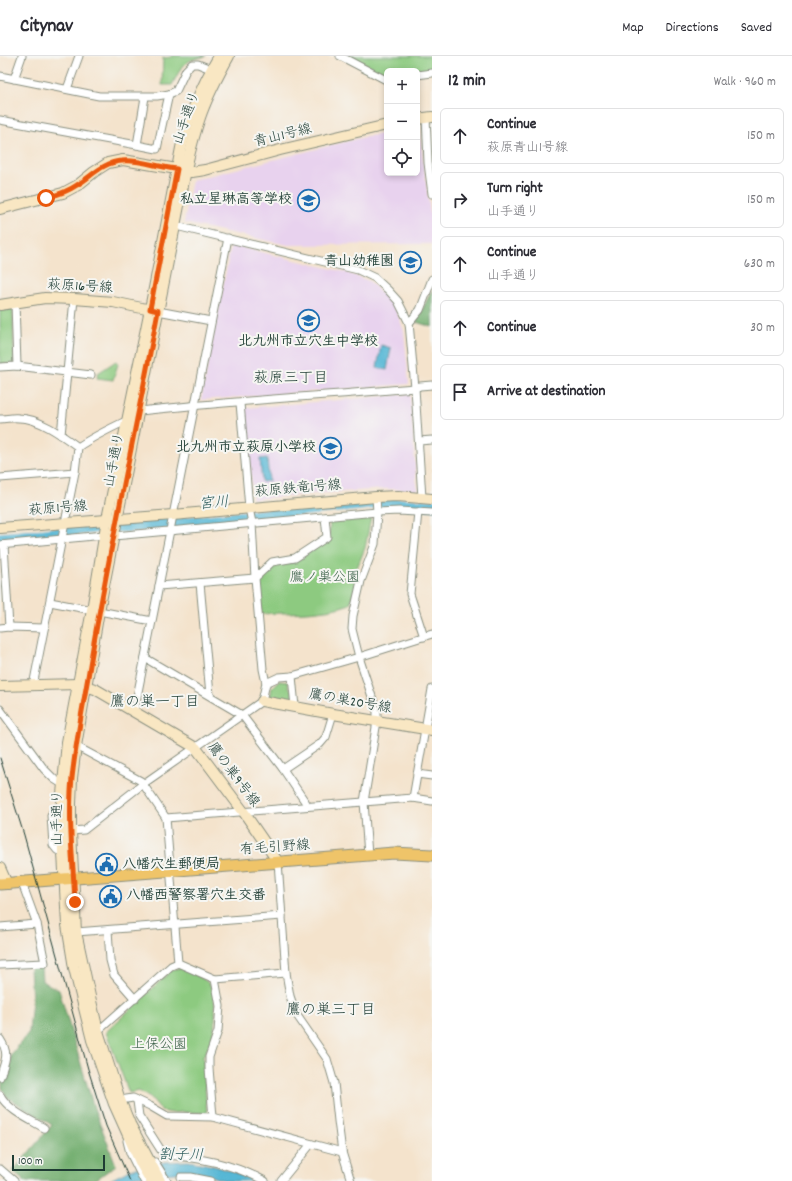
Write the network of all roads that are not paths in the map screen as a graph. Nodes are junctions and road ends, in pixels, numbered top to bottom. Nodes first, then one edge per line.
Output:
1 (22, 56) edge
2 (79, 56) edge
3 (219, 56) edge
4 (229, 56) edge
5 (340, 56) edge
6 (216, 71) junction
7 (432, 73) edge
8 (420, 75) edge
9 (0, 76) edge
10 (14, 78) junction
11 (384, 80) edge
12 (67, 89) junction
13 (169, 94) junction
14 (145, 96) junction
15 (425, 118) edge
16 (0, 120) edge
17 (384, 126) edge
18 (137, 145) junction
19 (430, 163) edge
20 (182, 170) junction
21 (432, 194) edge
22 (0, 208) edge
23 (176, 226) junction
24 (228, 238) junction
25 (432, 279) edge
26 (74, 299) junction
27 (15, 302) junction
28 (0, 305) edge
29 (154, 310) junction
30 (211, 321) junction
31 (409, 323) junction
32 (18, 366) junction
33 (0, 367) edge
34 (68, 373) junction
35 (91, 375) dead end
36 (432, 385) edge
37 (415, 388) junction
38 (240, 402) junction
39 (194, 405) junction
40 (140, 411) junction
41 (0, 420) edge
42 (128, 420) junction
43 (61, 435) junction
44 (432, 440) edge
45 (419, 441) junction
46 (78, 447) junction
47 (75, 472) junction
48 (0, 478) edge
49 (427, 499) edge
50 (376, 504) junction
51 (249, 510) junction
52 (418, 512) junction
53 (432, 512) edge
54 (172, 517) junction
55 (325, 517) junction
56 (118, 520) junction
57 (107, 521) junction
58 (252, 523) junction
59 (64, 525) junction
60 (0, 528) edge
61 (170, 529) junction
62 (110, 534) junction
63 (62, 538) junction
64 (2, 545) edge
65 (255, 578) junction
66 (200, 583) junction
67 (159, 586) junction
68 (50, 602) junction
69 (96, 611) junction
70 (152, 621) junction
71 (9, 627) junction
72 (0, 628) edge
73 (44, 628) junction
74 (432, 634) edge
75 (424, 637) junction
76 (359, 657) junction
77 (145, 658) junction
78 (292, 676) junction
79 (266, 682) junction
80 (83, 685) junction
81 (0, 686) edge
82 (33, 686) junction
83 (432, 689) edge
84 (210, 696) junction
85 (262, 701) junction
86 (295, 706) junction
87 (0, 709) edge
88 (134, 712) junction
89 (333, 714) junction
90 (242, 715) junction
91 (377, 721) junction
92 (429, 729) edge
93 (72, 744) junction
94 (196, 748) junction
95 (283, 769) junction
96 (417, 774) junction
97 (432, 776) edge
98 (62, 784) junction
99 (143, 784) junction
100 (413, 798) junction
101 (432, 801) edge
102 (364, 802) junction
103 (308, 806) junction
104 (243, 811) junction
105 (166, 818) junction
106 (71, 831) junction
107 (368, 855) junction
108 (432, 855) edge
109 (278, 862) junction
110 (0, 868) edge
111 (171, 871) junction
112 (69, 878) junction
113 (22, 882) junction
114 (3, 884) edge
115 (282, 916) junction
116 (37, 924) junction
117 (174, 925) junction
118 (0, 927) edge
119 (108, 930) junction
120 (76, 932) junction
121 (178, 963) junction
122 (0, 965) edge
123 (286, 973) junction
124 (215, 980) junction
125 (135, 999) junction
126 (98, 1031) junction
127 (0, 1039) edge
128 (0, 1077) edge
129 (0, 1095) edge
130 (137, 1101) junction
131 (117, 1102) junction
132 (213, 1117) junction
133 (128, 1127) junction
134 (44, 1128) dead end
135 (134, 1140) junction
136 (311, 1144) junction
137 (342, 1152) junction
138 (0, 1169) edge
139 (181, 1177) dead end
140 (164, 1179) edge
141 (146, 1180) edge
142 (14, 1181) edge
143 (211, 1181) edge
144 (266, 1181) edge
145 (281, 1181) edge
146 (351, 1181) edge

1 - 10 street
2 - 12 street
3 - 6 street, 山手通り
4 - 6 street, 山手通り
5 - 11 street
6 - 13 street
6 - 20 street, 山手通り
7 - 8 street
9 - 10 street
10 - 12 street
12 - 14 street
13 - 14 street
13 - 18 street
14 - 18 street
15 - 19 street
16 - 18 street
17 - 20 street, 青山1号線
19 - 21 street
20 - 22 street, 青山1号線
20 - 23 street, 山手通り
20 - 29 street, 山手通り
23 - 24 street
23 - 29 street, 山手通り
24 - 30 street
24 - 31 street
25 - 31 street
26 - 27 street, 萩原16号線
26 - 29 street, 萩原16号線
26 - 34 street
27 - 28 street, 萩原16号線
27 - 32 street
29 - 30 street
29 - 40 street, 山手通り
29 - 42 street, 山手通り
30 - 39 street
31 - 37 street
32 - 33 street
32 - 34 street
34 - 35 street
34 - 43 street
36 - 37 street
37 - 38 street
37 - 45 street
38 - 39 street
38 - 51 street
39 - 40 street
39 - 54 street
40 - 56 street, 山手通り
41 - 43 street
42 - 46 street
42 - 57 street, 山手通り
43 - 46 street
44 - 45 street
45 - 49 street
46 - 47 street
47 - 48 street
47 - 59 street
49 - 50 street, 萩原鉄竜1号線
50 - 51 street, 萩原鉄竜1号線
50 - 52 street
50 - 55 street
50 - 76 street
51 - 54 street, 萩原鉄竜1号線
51 - 58 street
52 - 53 street
52 - 75 street
54 - 56 street, 萩原鉄竜1号線
54 - 61 street
55 - 58 street
55 - 65 street
56 - 57 street, 萩原1号線
56 - 62 street, 山手通り
57 - 59 street, 萩原1号線
57 - 62 street, 山手通り
58 - 61 street
58 - 65 street
59 - 60 street, 萩原1号線
59 - 63 street
61 - 62 street
61 - 67 street
62 - 63 street
62 - 69 street, 山手通り
63 - 64 street
63 - 68 street
64 - 71 street
65 - 66 street
65 - 79 street
66 - 67 street
66 - 84 street
67 - 70 street
68 - 69 street
68 - 73 street
69 - 70 street
69 - 80 street, 山手通り
70 - 77 street
71 - 72 street
71 - 73 street
73 - 82 street
74 - 75 street
75 - 76 street
76 - 78 street
76 - 91 street
77 - 84 street
77 - 88 street
78 - 79 street
78 - 86 street
79 - 85 street
80 - 82 street
80 - 88 street, 鷹の巣9号線
80 - 93 street, 山手通り
81 - 82 street
83 - 92 street
84 - 90 street
85 - 86 street, 鷹の巣20号線
85 - 90 street
86 - 89 street, 鷹の巣20号線
87 - 98 street
88 - 94 street, 鷹の巣9号線
89 - 91 street, 鷹の巣20号線
89 - 95 street
90 - 94 street
90 - 95 street
91 - 92 street, 鷹の巣20号線
91 - 102 street
92 - 96 street
93 - 98 street, 山手通り
93 - 99 street
93 - 106 street, 山手通り
94 - 99 street
94 - 104 street, 鷹の巣9号線
95 - 103 street
96 - 97 street
96 - 100 street
98 - 112 street, 山手通り
99 - 105 street
99 - 106 street
100 - 101 street
100 - 102 street
102 - 103 street
102 - 107 street
103 - 104 street
104 - 105 street
104 - 109 street, 鷹の巣9号線
105 - 111 street
106 - 112 street, 山手通り
107 - 108 main road, 有毛引野線
107 - 109 main road, 有毛引野線
109 - 111 main road, 有毛引野線
109 - 115 street
110 - 114 street
111 - 112 main road, 有毛引野線
111 - 117 street
112 - 113 main road, 有毛引野線
112 - 120 street
112 - 131 street
113 - 114 main road, 有毛引野線
113 - 116 street
115 - 117 street
115 - 123 street
116 - 118 street
116 - 122 street
117 - 119 street
117 - 121 street
119 - 120 street
119 - 125 street
120 - 126 street
121 - 124 street
121 - 125 street
123 - 124 street
123 - 137 street
124 - 132 street
125 - 126 street
126 - 131 street
127 - 128 street
129 - 134 street
130 - 131 street
130 - 132 street
130 - 144 street
131 - 133 street
132 - 136 street
133 - 135 street
133 - 140 street
133 - 141 street
135 - 140 street
135 - 141 street
136 - 137 street
136 - 145 street
137 - 146 street
138 - 142 street
139 - 143 street

